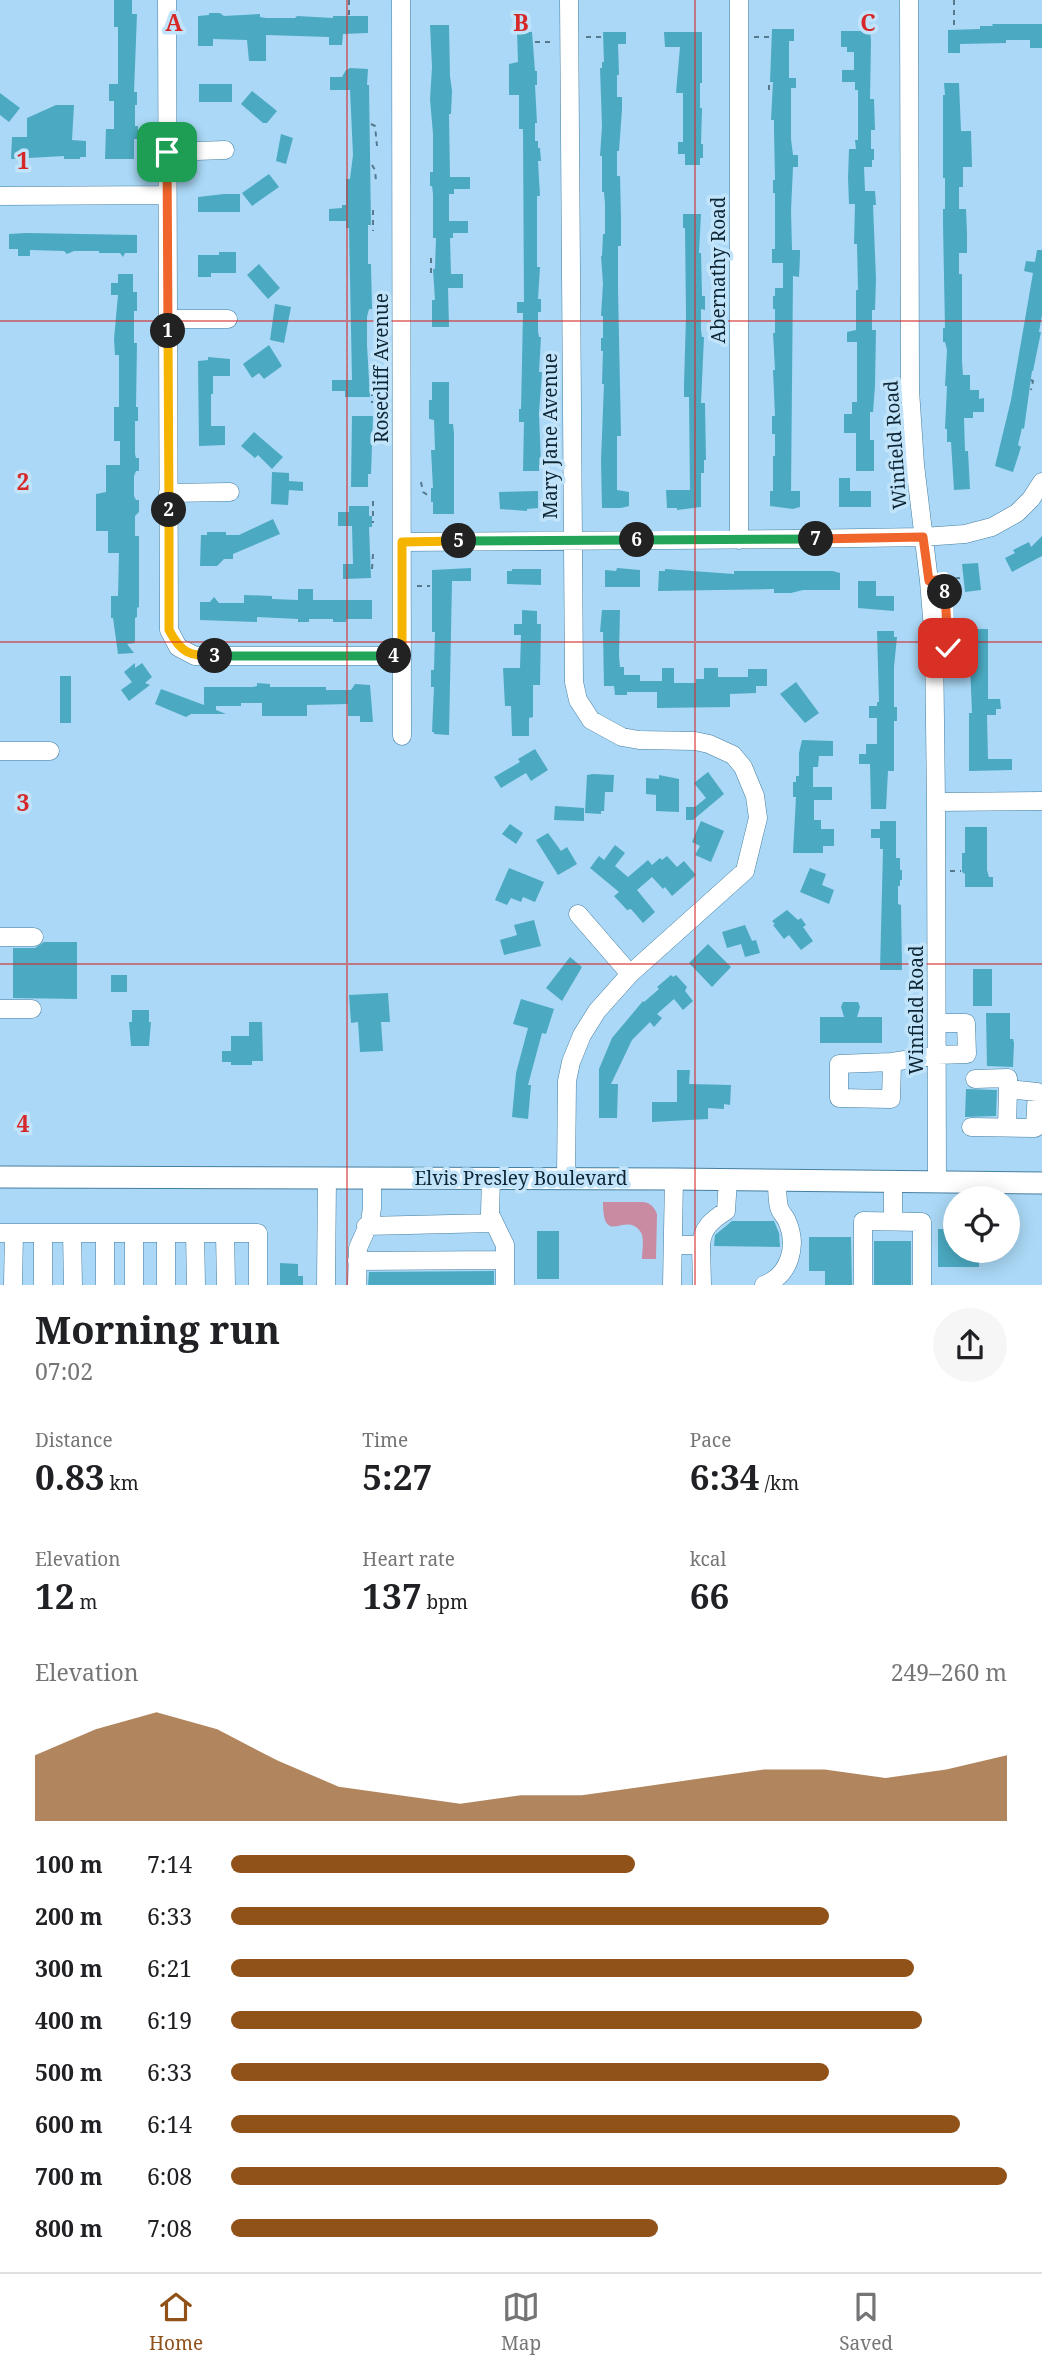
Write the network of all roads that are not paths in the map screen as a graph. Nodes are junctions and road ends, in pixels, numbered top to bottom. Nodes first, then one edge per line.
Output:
1 (167, 0) edge
2 (401, 0) edge
3 (569, 0) edge
4 (739, 0) edge
5 (909, 0) edge
6 (225, 150) dead end
7 (167, 152) junction
8 (167, 195) junction
9 (0, 196) edge
10 (168, 319) junction
11 (228, 319) dead end
12 (1042, 482) edge
13 (230, 492) dead end
14 (169, 493) junction
15 (923, 537) junction
16 (572, 540) junction
17 (739, 540) junction
18 (402, 542) junction
19 (402, 656) junction
20 (402, 736) dead end
21 (0, 751) edge
22 (50, 751) dead end
23 (1042, 801) edge
24 (936, 802) junction
25 (578, 914) dead end
26 (0, 937) edge
27 (34, 937) dead end
28 (630, 974) junction
29 (0, 1009) edge
30 (32, 1009) dead end
31 (937, 1023) junction
32 (937, 1055) junction
33 (892, 1062) dead end
34 (975, 1079) dead end
35 (1008, 1089) junction
36 (1039, 1108) edge
37 (971, 1127) dead end
38 (1007, 1128) junction
39 (0, 1177) edge
40 (327, 1178) junction
41 (372, 1178) junction
42 (491, 1178) junction
43 (566, 1178) junction
44 (674, 1178) junction
45 (728, 1179) junction
46 (777, 1180) junction
47 (893, 1181) junction
48 (937, 1181) junction
49 (1042, 1183) edge
50 (893, 1221) junction
51 (492, 1223) junction
52 (366, 1226) junction
53 (7, 1233) edge
54 (43, 1233) junction
55 (72, 1233) junction
56 (105, 1233) junction
57 (134, 1233) junction
58 (166, 1233) junction
59 (195, 1233) junction
60 (225, 1233) junction
61 (673, 1245) junction
62 (701, 1245) junction
63 (505, 1260) junction
64 (358, 1261) junction
65 (673, 1284) edge
66 (13, 1285) edge
67 (43, 1285) edge
68 (73, 1285) edge
69 (105, 1285) edge
70 (134, 1285) edge
71 (166, 1285) edge
72 (196, 1285) edge
73 (226, 1285) edge
74 (258, 1285) edge
75 (326, 1285) edge
76 (357, 1285) edge
77 (505, 1285) edge
78 (702, 1285) edge
79 (764, 1285) edge
80 (863, 1285) edge
81 (922, 1285) edge

1 - 7 street
2 - 18 street, Rosecliff Avenue
3 - 16 street, Mary Jane Avenue
4 - 17 street, Abernathy Road
5 - 15 street, Winfield Road
6 - 7 street
7 - 8 street
8 - 9 street
8 - 10 street
10 - 11 street
10 - 14 street
12 - 15 street
13 - 14 street
14 - 19 street
15 - 17 street
15 - 24 street, Winfield Road
16 - 17 street
16 - 18 street
16 - 28 street, Mary Jane Avenue
18 - 19 street, Rosecliff Avenue
19 - 20 street, Rosecliff Avenue
21 - 22 street
23 - 24 street
24 - 31 street, Winfield Road
25 - 28 street
26 - 27 street
28 - 43 street, Mary Jane Avenue
29 - 30 street
31 - 32 street, Winfield Road
31 - 32 street
32 - 33 street
32 - 48 street, Winfield Road
34 - 35 street
35 - 36 street
35 - 38 street
36 - 38 street
37 - 38 street
39 - 40 main road, Elvis Presley Boulevard
40 - 41 main road, Elvis Presley Boulevard
40 - 75 street
41 - 42 main road, Elvis Presley Boulevard
41 - 52 street
42 - 43 main road, Elvis Presley Boulevard
42 - 51 street
43 - 44 main road, Elvis Presley Boulevard
44 - 45 main road, Elvis Presley Boulevard
44 - 61 street
45 - 46 main road, Elvis Presley Boulevard
45 - 62 street
46 - 47 main road, Elvis Presley Boulevard
46 - 79 street
47 - 48 main road, Elvis Presley Boulevard
47 - 50 street
48 - 49 main road, Elvis Presley Boulevard
50 - 80 street
50 - 81 street
51 - 52 street
51 - 63 street
52 - 64 street
53 - 54 street
53 - 66 street
54 - 55 street
54 - 67 street
55 - 56 street
55 - 68 street
56 - 57 street
56 - 69 street
57 - 58 street
57 - 70 street
58 - 59 street
58 - 71 street
59 - 60 street
59 - 72 street
60 - 73 street
60 - 74 street
61 - 62 street
61 - 65 street
62 - 78 street
63 - 64 street
63 - 77 street
64 - 76 street
65 - 78 street

